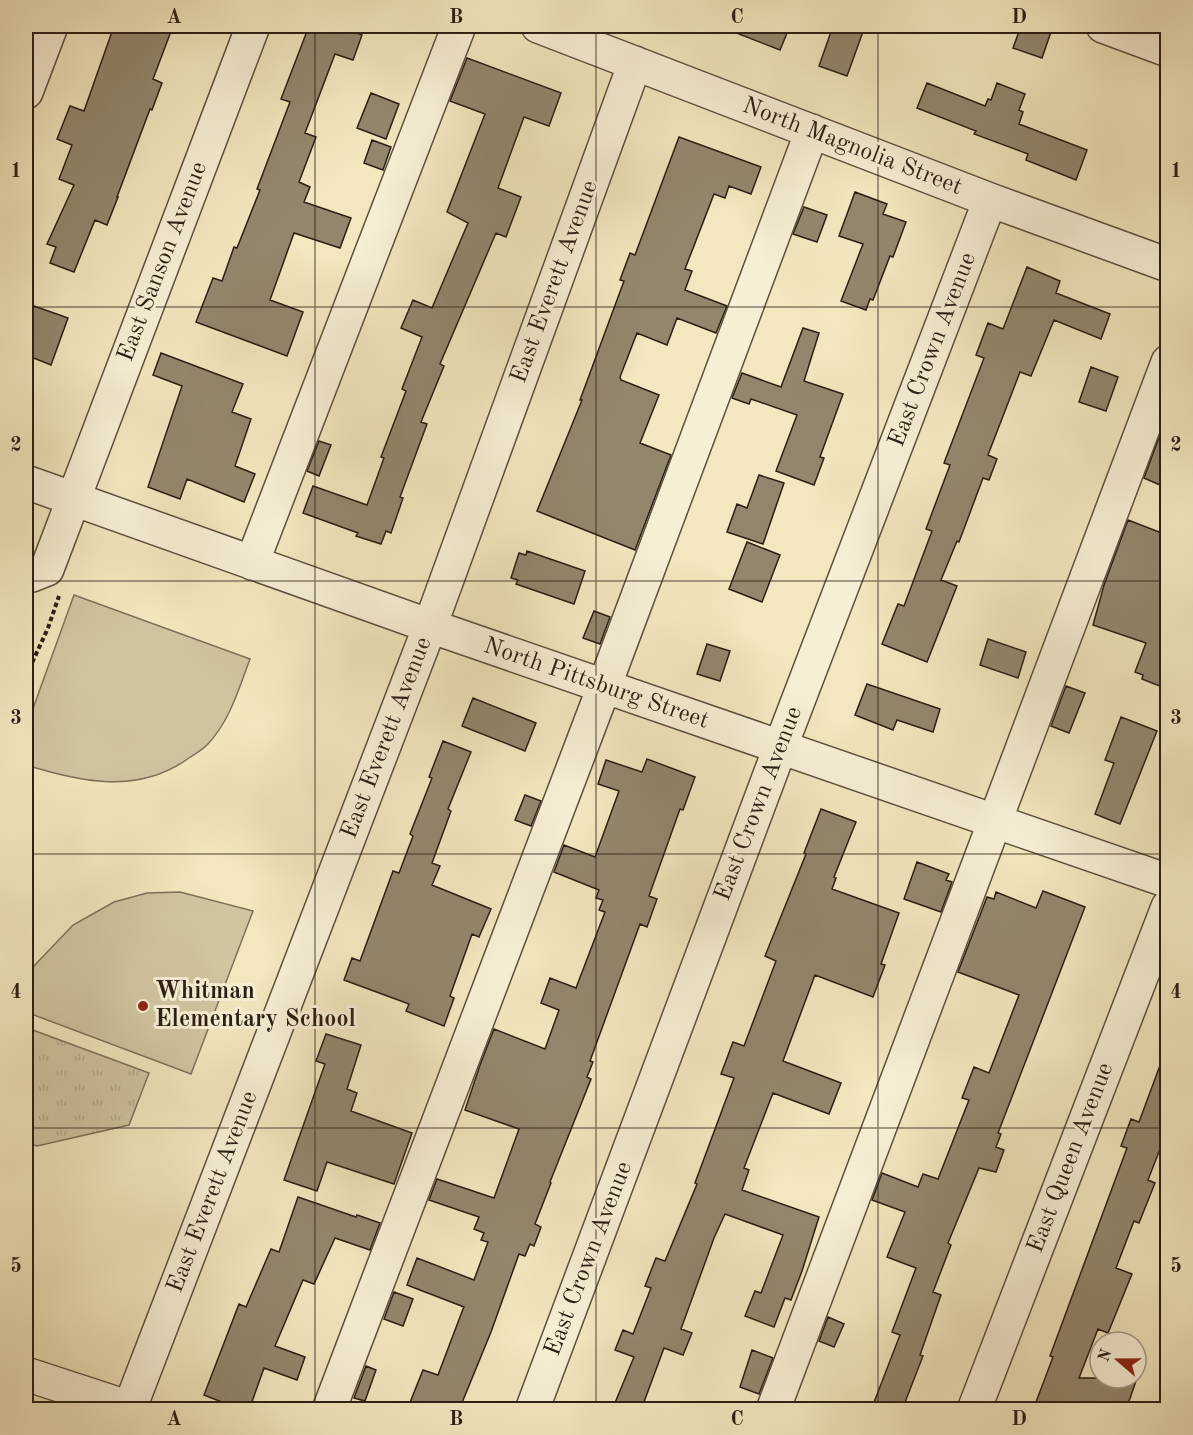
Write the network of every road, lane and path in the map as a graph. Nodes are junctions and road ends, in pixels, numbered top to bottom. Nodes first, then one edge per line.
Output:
1 (51, 26) edge
2 (253, 26) edge
3 (459, 26) edge
4 (538, 26) edge
5 (1103, 26) edge
6 (1167, 50) edge
7 (635, 63) junction
8 (26, 92) edge
9 (812, 131) junction
10 (990, 200) junction
11 (1167, 265) edge
12 (1167, 362) edge
13 (26, 482) edge
14 (74, 499) junction
15 (252, 563) junction
16 (36, 571) edge
17 (430, 626) junction
18 (604, 687) junction
19 (780, 748) junction
20 (993, 821) junction
21 (1167, 881) edge
22 (1167, 907) edge
23 (26, 1374) edge
24 (131, 1409) edge
25 (329, 1410) edge
26 (532, 1410) edge
27 (772, 1410) edge
28 (974, 1410) edge

1 - 8 street
2 - 14 street, East Sanson Avenue
3 - 15 street
4 - 7 street, North Magnolia Street
5 - 6 street
7 - 9 street, North Magnolia Street
7 - 17 street, East Everett Avenue
9 - 10 street, North Magnolia Street
9 - 18 street
10 - 11 street, North Magnolia Street
10 - 19 street, East Crown Avenue
12 - 20 street
13 - 14 street, North Pittsburg Street
14 - 15 street, North Pittsburg Street
14 - 16 street, East Sanson Avenue
15 - 17 street, North Pittsburg Street
17 - 18 street, North Pittsburg Street
17 - 24 street, East Everett Avenue
18 - 19 street, North Pittsburg Street
18 - 25 street
19 - 20 street, North Pittsburg Street
19 - 26 street, East Crown Avenue
20 - 21 street, North Pittsburg Street
20 - 27 street
22 - 28 street, East Queen Avenue
23 - 24 street

